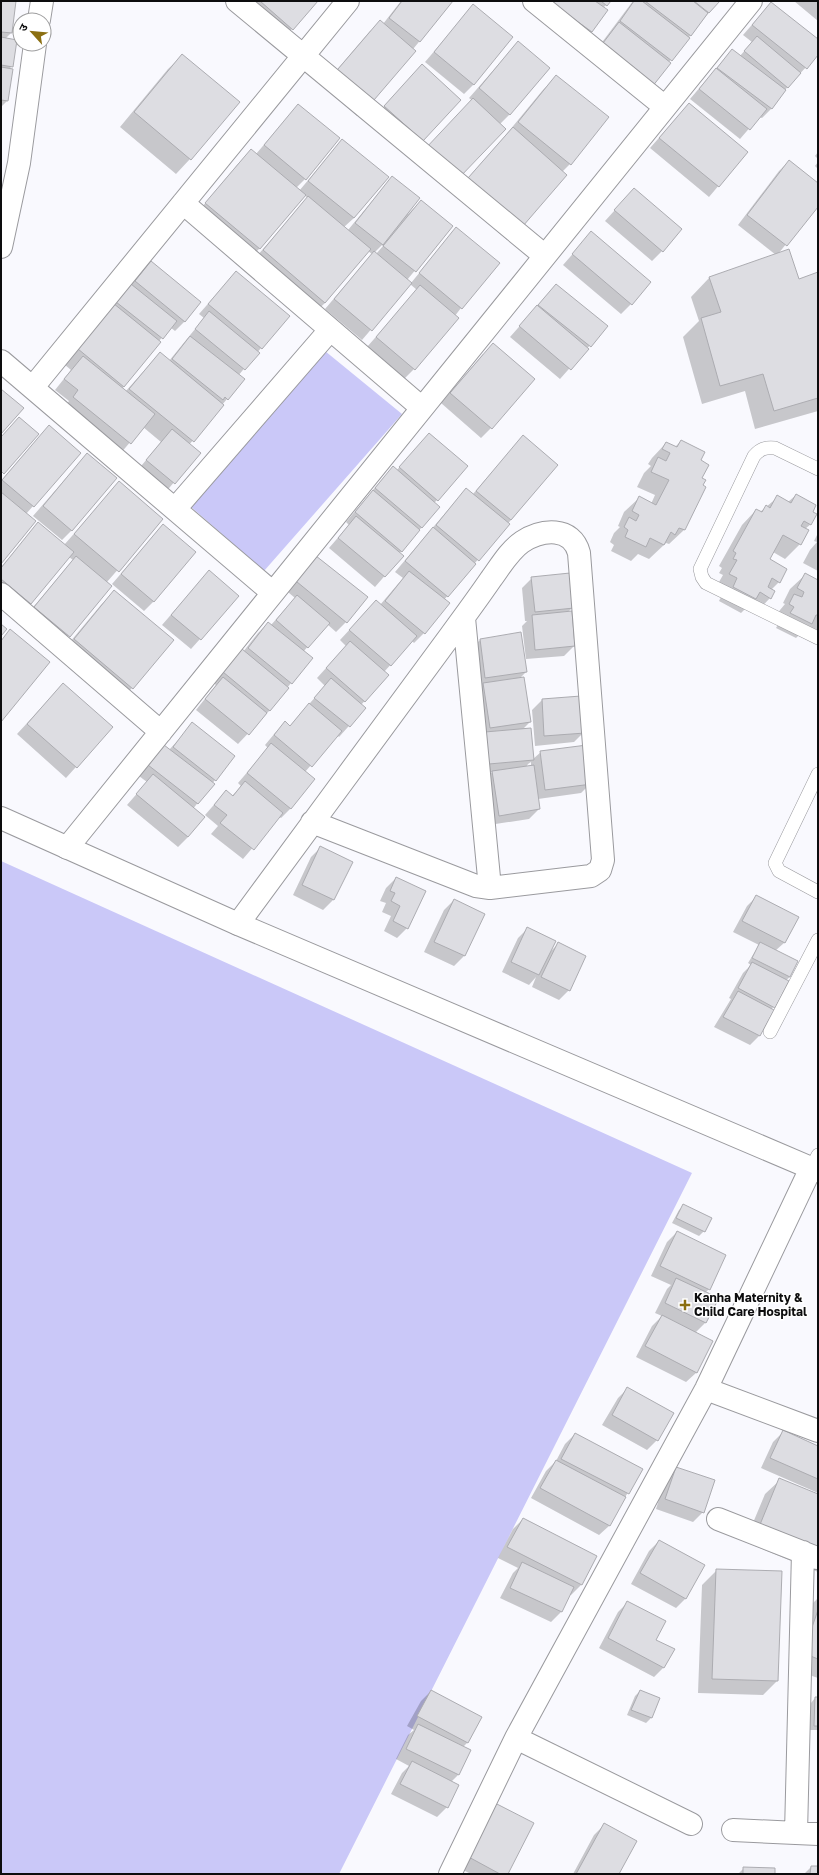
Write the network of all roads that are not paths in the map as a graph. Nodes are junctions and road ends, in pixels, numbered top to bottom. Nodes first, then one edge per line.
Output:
1 (42, 1) edge
2 (237, 1) edge
3 (348, 1) edge
4 (534, 1) edge
5 (751, 1) edge
6 (40, 12) edge
7 (33, 52) edge
8 (303, 56) junction
9 (665, 107) junction
10 (10, 162) edge
11 (182, 203) junction
12 (1, 247) edge
13 (545, 256) junction
14 (330, 330) junction
15 (1, 361) edge
16 (33, 387) junction
17 (422, 408) junction
18 (818, 469) edge
19 (175, 509) junction
20 (273, 593) junction
21 (1, 594) edge
22 (464, 618) junction
23 (818, 638) edge
24 (161, 732) junction
25 (818, 774) edge
26 (1, 818) edge
27 (312, 822) junction
28 (68, 848) junction
29 (490, 888) junction
30 (818, 892) edge
31 (238, 924) junction
32 (818, 940) edge
33 (770, 1032) dead end
34 (816, 1165) edge
35 (706, 1389) junction
36 (818, 1431) edge
37 (718, 1519) dead end
38 (810, 1555) edge
39 (516, 1738) junction
40 (691, 1824) dead end
41 (733, 1830) dead end
42 (796, 1833) junction
43 (818, 1834) edge
44 (450, 1874) edge

1 - 6 street
2 - 8 street
3 - 8 street
4 - 9 street
5 - 9 street
7 - 10 street
8 - 11 street
8 - 13 street
9 - 13 street
10 - 12 street
11 - 14 street
11 - 16 street
13 - 17 street
14 - 17 street
14 - 19 street
15 - 16 street
16 - 19 street
17 - 20 street
18 - 23 lane
19 - 20 street
20 - 24 street
21 - 24 street
22 - 27 street
22 - 29 street
22 - 29 street
24 - 28 street
25 - 30 lane
26 - 28 street
27 - 29 street
27 - 31 street
28 - 31 street
31 - 34 street
32 - 33 lane
34 - 35 street
35 - 36 street
35 - 39 street
37 - 38 street
38 - 42 street
39 - 40 street
39 - 44 street
41 - 42 street
42 - 43 street

